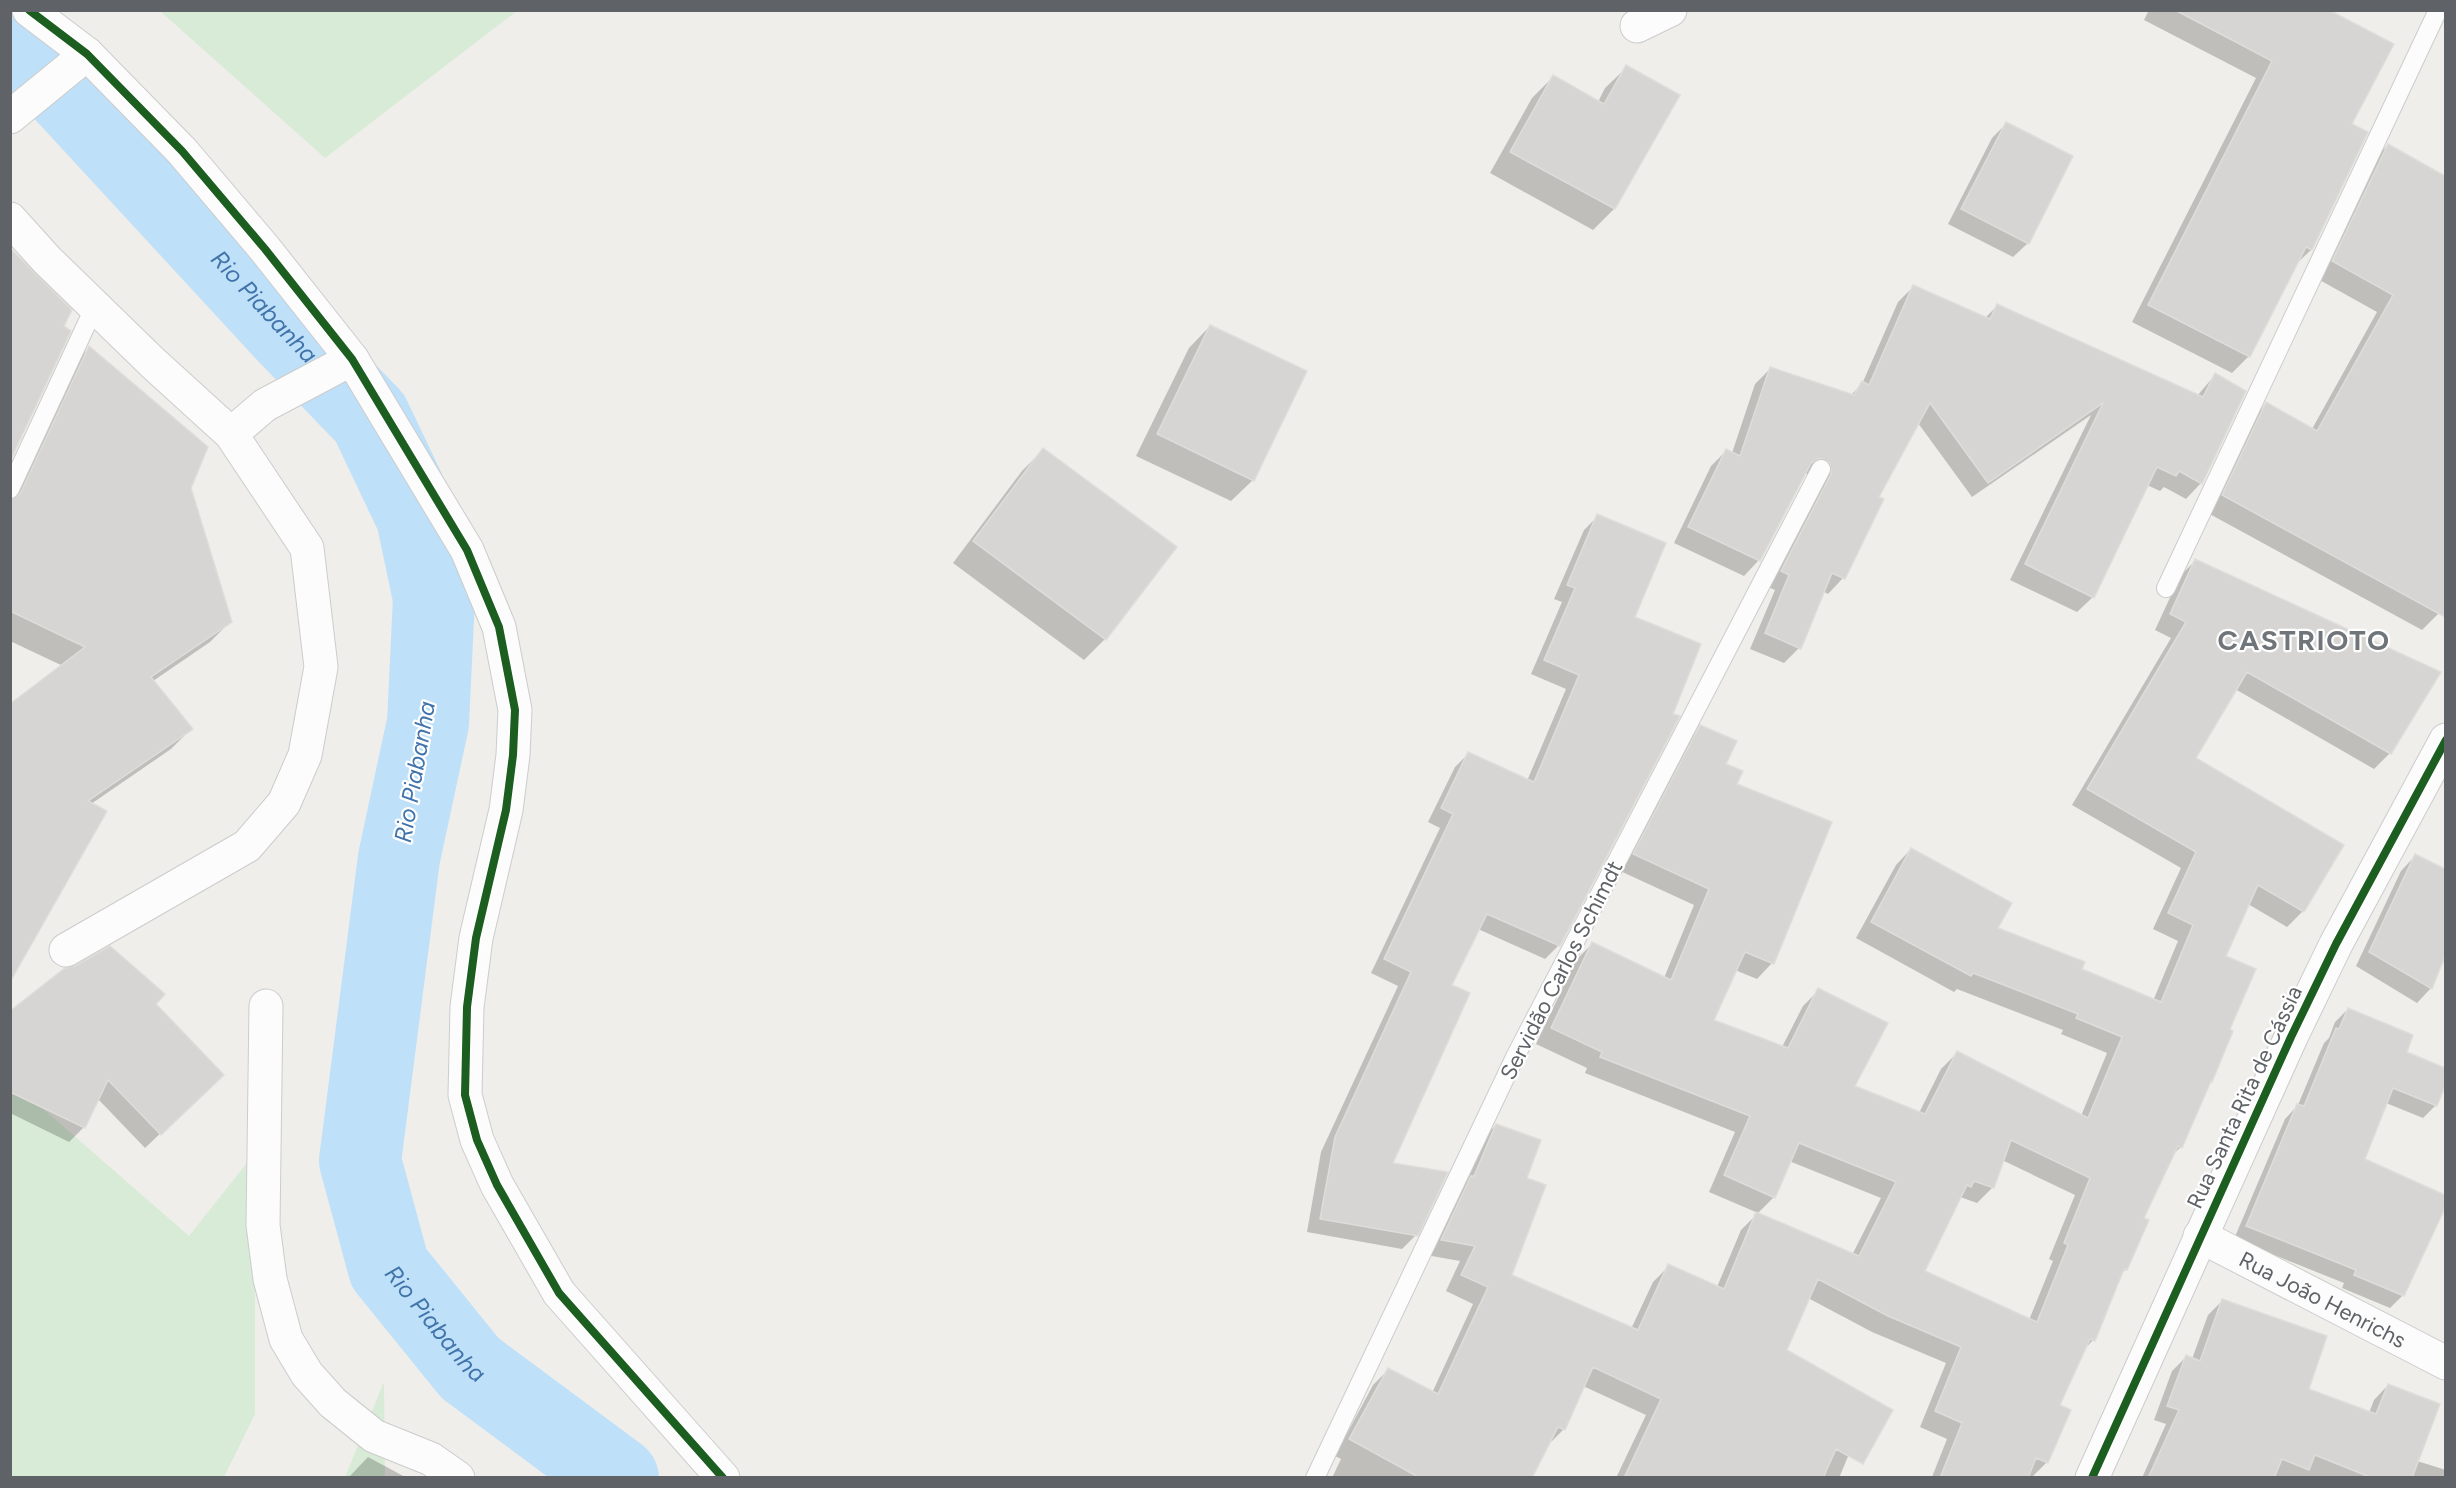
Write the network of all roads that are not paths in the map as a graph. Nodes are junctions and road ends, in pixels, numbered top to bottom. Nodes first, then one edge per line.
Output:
1 (29, 10) edge
2 (1670, 10) edge
3 (2438, 10) edge
4 (1637, 26) dead end
5 (80, 60) junction
6 (10, 117) edge
7 (10, 219) edge
8 (95, 306) junction
9 (344, 362) junction
10 (231, 434) junction
11 (1821, 470) dead end
12 (10, 489) edge
13 (2166, 588) dead end
14 (2445, 740) edge
15 (66, 950) dead end
16 (266, 1006) dead end
17 (2200, 1236) junction
18 (2445, 1363) edge
19 (458, 1478) edge
20 (723, 1478) edge
21 (1315, 1478) edge
22 (2092, 1478) edge

1 - 5 street
2 - 4 street
3 - 13 lane
5 - 6 street
5 - 9 street
7 - 8 street
8 - 10 street
8 - 12 lane
9 - 10 street
9 - 20 street
10 - 15 street
11 - 21 lane, Servidão Carlos Schimdt
14 - 17 street, Rua Santa Rita de Cássia
16 - 19 street
17 - 18 street, Rua João Henrichs
17 - 22 street, Rua Santa Rita de Cássia

